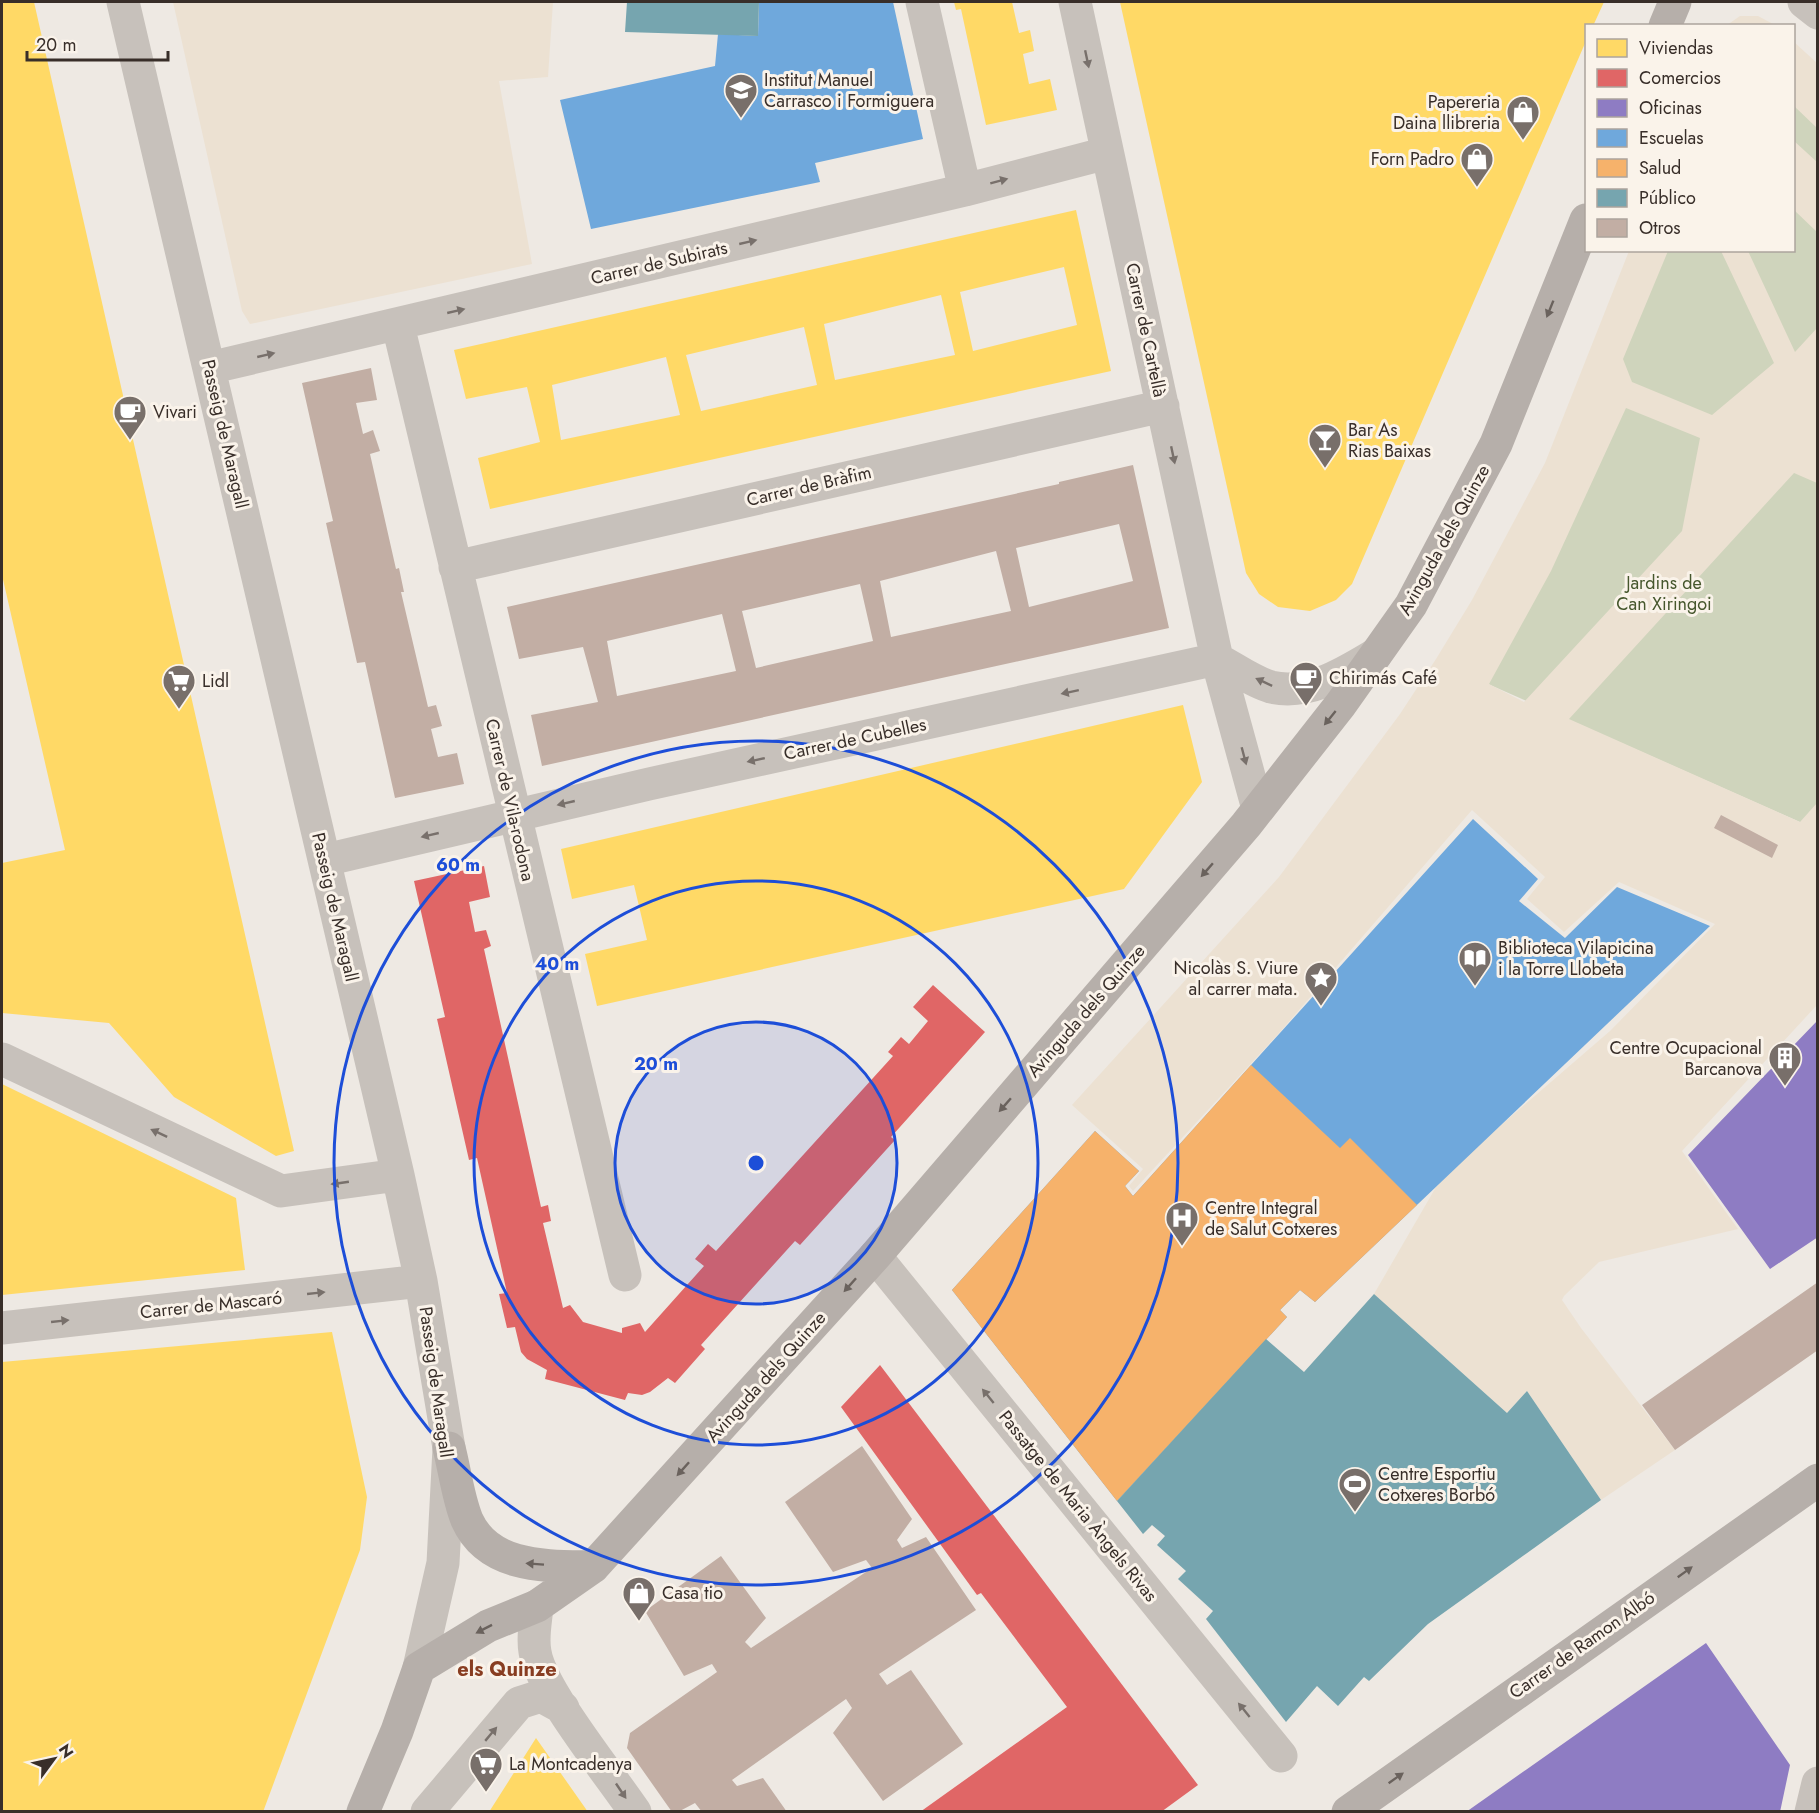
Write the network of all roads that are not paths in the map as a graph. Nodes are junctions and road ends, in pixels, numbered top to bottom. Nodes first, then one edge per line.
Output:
1 (123, 2) edge
2 (922, 2) edge
3 (1075, 2) edge
4 (1675, 2) edge
5 (1804, 2) edge
6 (1818, 13) edge
7 (1666, 24) edge
8 (1107, 153) junction
9 (965, 190) junction
10 (1585, 225) edge
11 (398, 325) junction
12 (209, 369) junction
13 (1163, 406) junction
14 (455, 567) junction
15 (1376, 654) junction
16 (1217, 659) junction
17 (1258, 809) junction
18 (514, 816) junction
19 (325, 860) junction
20 (2, 1059) edge
21 (398, 1175) junction
22 (875, 1256) junction
23 (625, 1275) dead end
24 (421, 1281) junction
25 (2, 1328) edge
26 (449, 1448) junction
27 (1818, 1480) edge
28 (593, 1567) junction
29 (537, 1606) junction
30 (419, 1668) junction
31 (563, 1708) junction
32 (1281, 1756) dead end
33 (1818, 1782) edge
34 (363, 1812) edge
35 (427, 1812) edge
36 (635, 1812) edge
37 (1348, 1812) edge
38 (1811, 1812) edge

1 - 12 street, Passeig de Maragall
2 - 9 street
3 -> 8 street, Carrer de Cartellà
4 - 7 main road
5 - 6 street
9 -> 8 street, Carrer de Subirats
8 - 13 street, Carrer de Cartellà
11 -> 9 street, Carrer de Subirats
10 -> 15 main road, Avinguda dels Quinze
12 -> 11 street, Carrer de Subirats
11 - 14 street, Carrer de Vila-rodona
12 - 19 street, Passeig de Maragall
13 - 14 street, Carrer de Bràfim
13 -> 16 street, Carrer de Cartellà
14 - 18 street, Carrer de Vila-rodona
15 -> 16 street
15 -> 17 main road, Avinguda dels Quinze
16 -> 17 street, Carrer de Cartellà
16 -> 18 street, Carrer de Cubelles
17 -> 22 main road, Avinguda dels Quinze
18 -> 19 street, Carrer de Cubelles
18 - 23 street, Carrer de Vila-rodona
19 - 21 street, Passeig de Maragall
21 -> 20 street
21 - 24 street, Passeig de Maragall
22 -> 28 main road, Avinguda dels Quinze
32 -> 22 street, Passatge de Maria Àngels Rivas
25 -> 24 street, Carrer de Mascaró
24 - 26 street, Passeig de Maragall
28 -> 26 main road
26 - 30 street, Passeig de Maragall
37 -> 27 main road, Carrer de Ramon Albó
28 - 29 main road, Avinguda dels Quinze
29 -> 30 main road, Avinguda dels Quinze
29 - 31 street
30 - 34 main road, Passeig de Maragall
35 -> 31 street
31 -> 36 street
33 - 38 street

